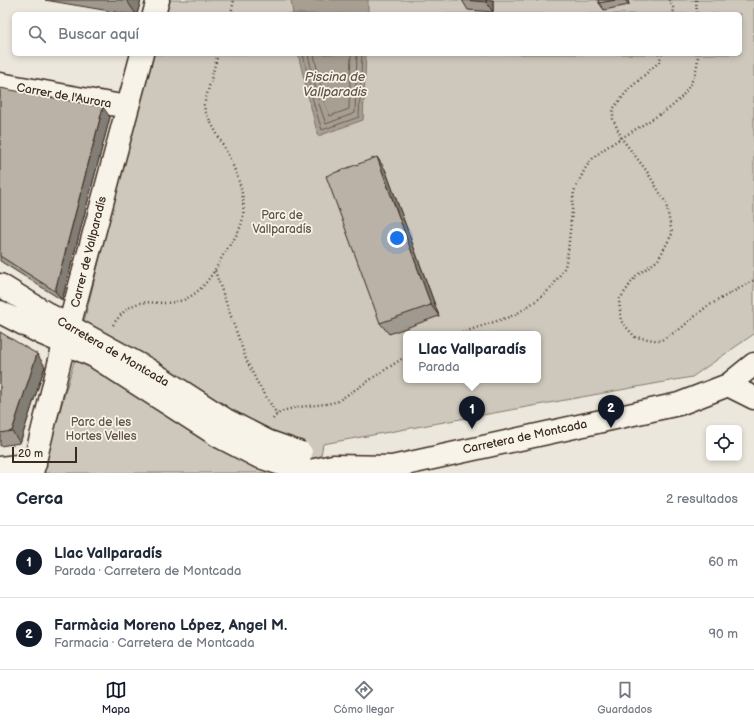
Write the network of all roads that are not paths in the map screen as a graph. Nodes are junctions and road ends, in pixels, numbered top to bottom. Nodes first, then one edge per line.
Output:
1 (158, 0) edge
2 (155, 12) edge
3 (141, 56) edge
4 (0, 84) edge
5 (127, 107) junction
6 (0, 285) edge
7 (0, 312) edge
8 (67, 335) junction
9 (754, 364) edge
10 (728, 385) junction
11 (754, 398) edge
12 (223, 428) junction
13 (0, 468) edge
14 (34, 468) edge
15 (334, 469) edge

1 - 2 street
3 - 5 street, Carrer de Vallparadís
4 - 5 street, Carrer de l'Aurora
5 - 8 street, Carrer de Vallparadís
6 - 8 street, Carretera de Montcada
7 - 8 street, Carretera de Montcada
8 - 12 street, Carretera de Montcada
8 - 12 street, Carretera de Montcada
8 - 14 street, Carrer de Vallparadís
9 - 10 street, Carretera de Montcada
10 - 11 street
10 - 15 street, Carretera de Montcada
12 - 15 street, Carretera de Montcada, bridge
13 - 14 street

